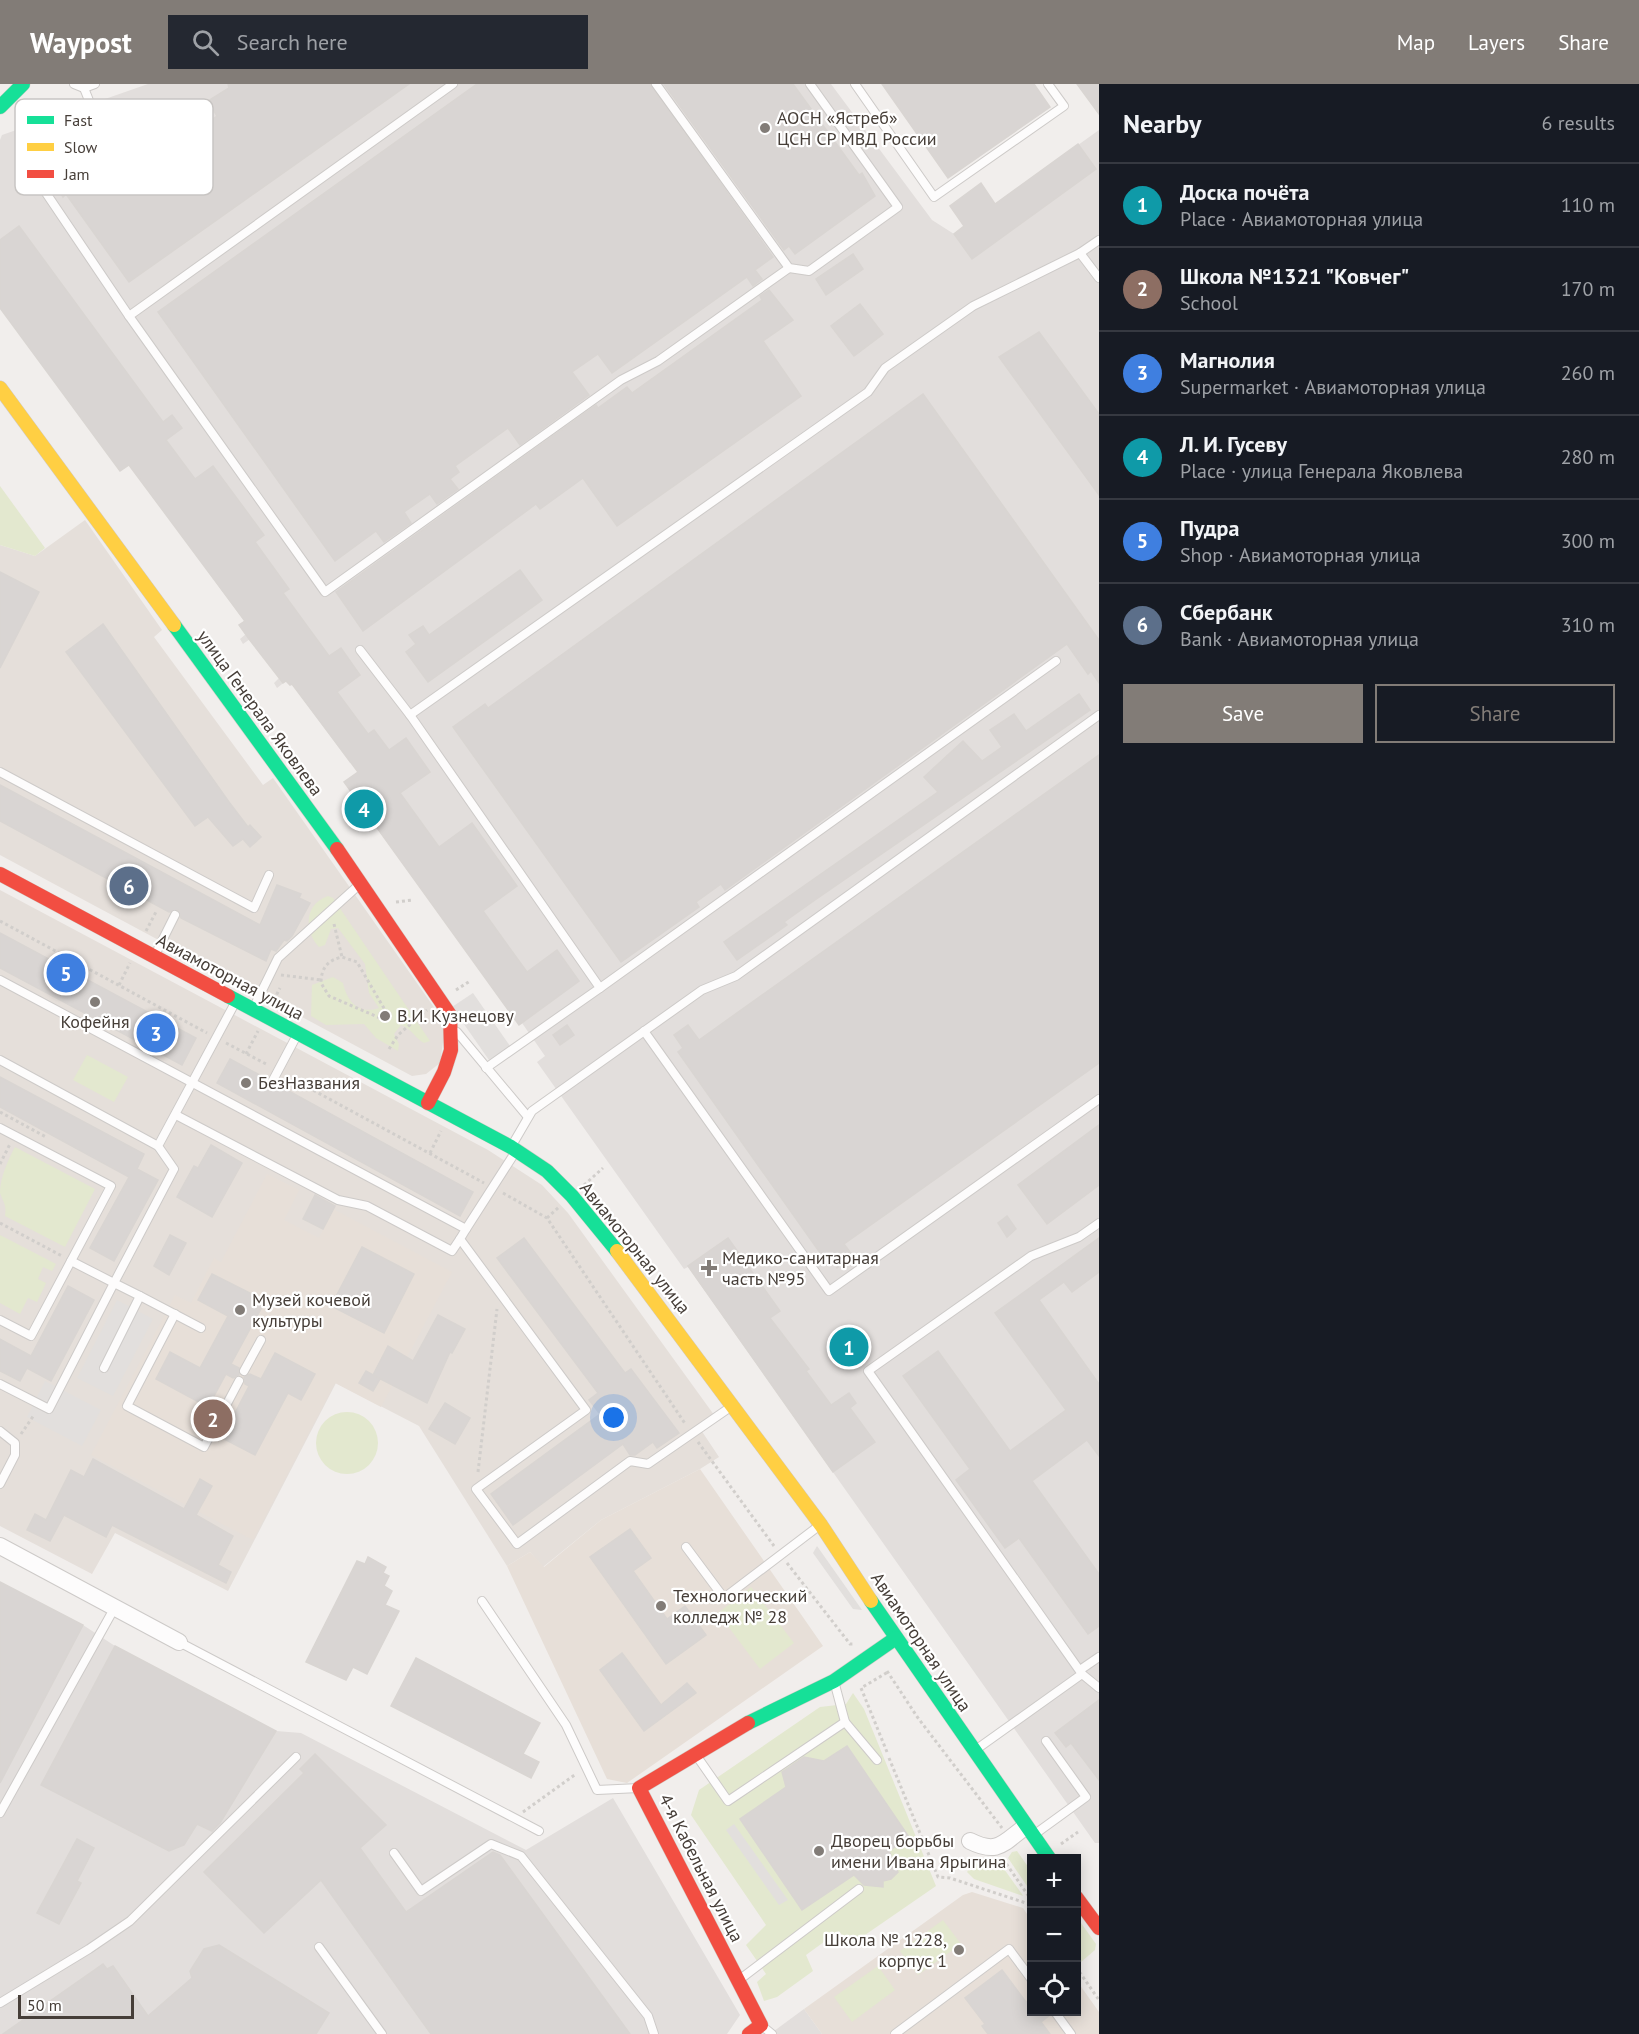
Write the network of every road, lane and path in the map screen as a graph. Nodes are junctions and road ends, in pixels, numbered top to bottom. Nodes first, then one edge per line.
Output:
1 (22, 84) edge
2 (74, 84) edge
3 (96, 84) edge
4 (453, 84) edge
5 (656, 84) edge
6 (810, 84) edge
7 (855, 84) edge
8 (1048, 84) edge
9 (84, 88) junction
10 (88, 99) edge
11 (0, 107) edge
12 (47, 195) edge
13 (1099, 240) edge
14 (1080, 253) junction
15 (789, 268) junction
16 (1099, 278) edge
17 (129, 316) junction
18 (0, 388) edge
19 (360, 650) dead end
20 (1056, 662) dead end
21 (410, 715) junction
22 (1099, 716) edge
23 (0, 772) edge
24 (0, 874) edge
25 (269, 875) dead end
26 (194, 877) junction
27 (361, 883) junction
28 (189, 887) dead end
29 (157, 910) dead end
30 (330, 911) junction
31 (175, 915) dead end
32 (145, 933) dead end
33 (154, 956) junction
34 (342, 957) junction
35 (131, 960) dead end
36 (272, 971) junction
37 (0, 980) edge
38 (321, 980) junction
39 (470, 981) dead end
40 (118, 985) dead end
41 (280, 988) dead end
42 (600, 988) junction
43 (453, 993) dead end
44 (236, 1001) junction
45 (273, 1002) dead end
46 (253, 1009) junction
47 (385, 1010) junction
48 (427, 1011) dead end
49 (380, 1018) junction
50 (259, 1028) dead end
51 (455, 1029) junction
52 (644, 1031) junction
53 (298, 1034) junction
54 (389, 1049) dead end
55 (246, 1054) dead end
56 (0, 1060) edge
57 (486, 1068) junction
58 (272, 1082) dead end
59 (193, 1083) junction
60 (1099, 1099) edge
61 (428, 1103) junction
62 (258, 1106) dead end
63 (176, 1115) junction
64 (253, 1116) junction
65 (528, 1117) junction
66 (443, 1125) dead end
67 (0, 1128) edge
68 (15, 1136) junction
69 (158, 1146) junction
70 (513, 1149) junction
71 (430, 1153) dead end
72 (0, 1164) edge
73 (0, 1223) edge
74 (1099, 1223) edge
75 (466, 1229) junction
76 (460, 1239) junction
77 (71, 1261) junction
78 (114, 1283) junction
79 (499, 1290) junction
80 (140, 1296) junction
81 (175, 1314) junction
82 (0, 1320) edge
83 (201, 1328) dead end
84 (261, 1340) dead end
85 (104, 1368) dead end
86 (244, 1371) dead end
87 (239, 1381) dead end
88 (0, 1384) edge
89 (40, 1405) junction
90 (732, 1406) junction
91 (0, 1431) edge
92 (15, 1443) junction
93 (0, 1484) edge
94 (476, 1489) junction
95 (821, 1525) junction
96 (0, 1546) edge
97 (686, 1547) dead end
98 (482, 1601) dead end
99 (114, 1608) junction
100 (896, 1638) junction
101 (178, 1642) joint
102 (1099, 1657) edge
103 (883, 1665) dead end
104 (888, 1672) junction
105 (1081, 1672) junction
106 (834, 1681) junction
107 (1099, 1688) edge
108 (845, 1722) junction
109 (1046, 1741) dead end
110 (974, 1751) junction
111 (694, 1752) junction
112 (296, 1757) dead end
113 (877, 1760) dead end
114 (586, 1767) junction
115 (639, 1788) junction
116 (0, 1813) edge
117 (514, 1818) junction
118 (539, 1831) dead end
119 (1029, 1831) junction
120 (1006, 1832) dead end
121 (1078, 1832) dead end
122 (970, 1841) dead end
123 (1061, 1844) dead end
124 (1010, 1851) dead end
125 (394, 1854) dead end
126 (1046, 1854) edge
127 (860, 1889) dead end
128 (1027, 1896) edge
129 (1027, 1901) edge
130 (1081, 1903) edge
131 (1099, 1928) edge
132 (319, 1947) dead end
133 (1027, 1973) edge
134 (1081, 1973) edge
135 (738, 1980) junction
136 (1099, 2000) edge
137 (0, 2003) edge
138 (1058, 2016) edge
139 (760, 2025) junction
140 (382, 2034) edge
141 (654, 2034) edge
142 (749, 2034) edge
143 (772, 2034) edge
144 (895, 2034) edge
145 (1071, 2034) edge

1 - 11 street
2 - 9 lane
3 - 9 lane
4 - 17 lane
5 - 15 lane
6 - 15 lane
7 - 8 lane
9 - 10 lane
12 - 17 lane
13 - 14 lane
14 - 16 lane
14 - 21 lane
15 - 17 lane
18 - 27 street, улица Генерала Яковлева
19 - 21 lane
20 - 42 lane
21 - 42 lane
22 - 52 lane
23 - 26 lane
24 - 33 street, Авиамоторная улица
25 - 26 lane
26 - 28 lane
27 - 30 lane
27 - 51 street, улица Генерала Яковлева
29 - 32 path
30 - 34 path
30 - 36 lane
31 - 33 lane
33 - 44 street, Авиамоторная улица
34 - 38 path
34 - 47 path
35 - 40 path
36 - 38 path
36 - 46 lane
37 - 59 lane
38 - 49 path
39 - 43 path
41 - 45 path
42 - 57 lane
44 - 46 street, Авиамоторная улица
44 - 59 lane
46 - 53 street, Авиамоторная улица
47 - 49 path
47 - 49 path
48 - 54 path
50 - 55 path
51 - 57 lane
51 - 61 street
52 - 60 lane
52 - 65 lane
53 - 58 lane
53 - 61 street, Авиамоторная улица
56 - 69 lane
57 - 65 lane
59 - 63 lane
59 - 64 lane
61 - 70 street, Авиамоторная улица
62 - 64 lane
63 - 69 lane
63 - 76 lane
64 - 75 lane
65 - 70 lane
66 - 71 path
67 - 68 lane
68 - 72 path
68 - 77 lane
69 - 78 lane
70 - 75 lane
70 - 90 street, Авиамоторная улица
73 - 77 path
74 - 105 lane
75 - 76 lane
76 - 79 lane
77 - 78 lane
77 - 82 lane
78 - 80 lane
78 - 89 lane
79 - 94 path
79 - 94 lane
80 - 81 lane
80 - 85 lane
81 - 83 lane
81 - 87 lane
84 - 86 lane
88 - 89 lane
89 - 92 path
90 - 94 lane
90 - 95 street, Авиамоторная улица
91 - 92 lane
92 - 93 lane
95 - 97 lane
95 - 100 street, Авиамоторная улица
96 - 99 street
98 - 114 lane
99 - 101 street
99 - 116 lane
100 - 106 street, 4-я Кабельная улица
100 - 110 street, Авиамоторная улица
101 - 117 lane
102 - 105 lane
103 - 104 path
104 - 120 path
104 - 129 path
105 - 107 lane
105 - 110 lane
106 - 108 lane
106 - 111 street, 4-я Кабельная улица
108 - 111 lane
108 - 113 lane
109 - 119 lane
110 - 119 street, Авиамоторная улица
111 - 115 street, 4-я Кабельная улица
112 - 137 lane
114 - 115 lane
114 - 117 path
115 - 135 street, 4-я Кабельная улица
117 - 118 lane
119 - 122 street
119 - 126 street, Авиамоторная улица
121 - 123 path
124 - 128 path
125 - 141 lane
127 - 135 lane
130 - 131 street
132 - 140 lane
133 - 144 lane
134 - 136 path
135 - 139 street, 4-я Кабельная улица
138 - 145 lane
139 - 142 street
139 - 143 lane

